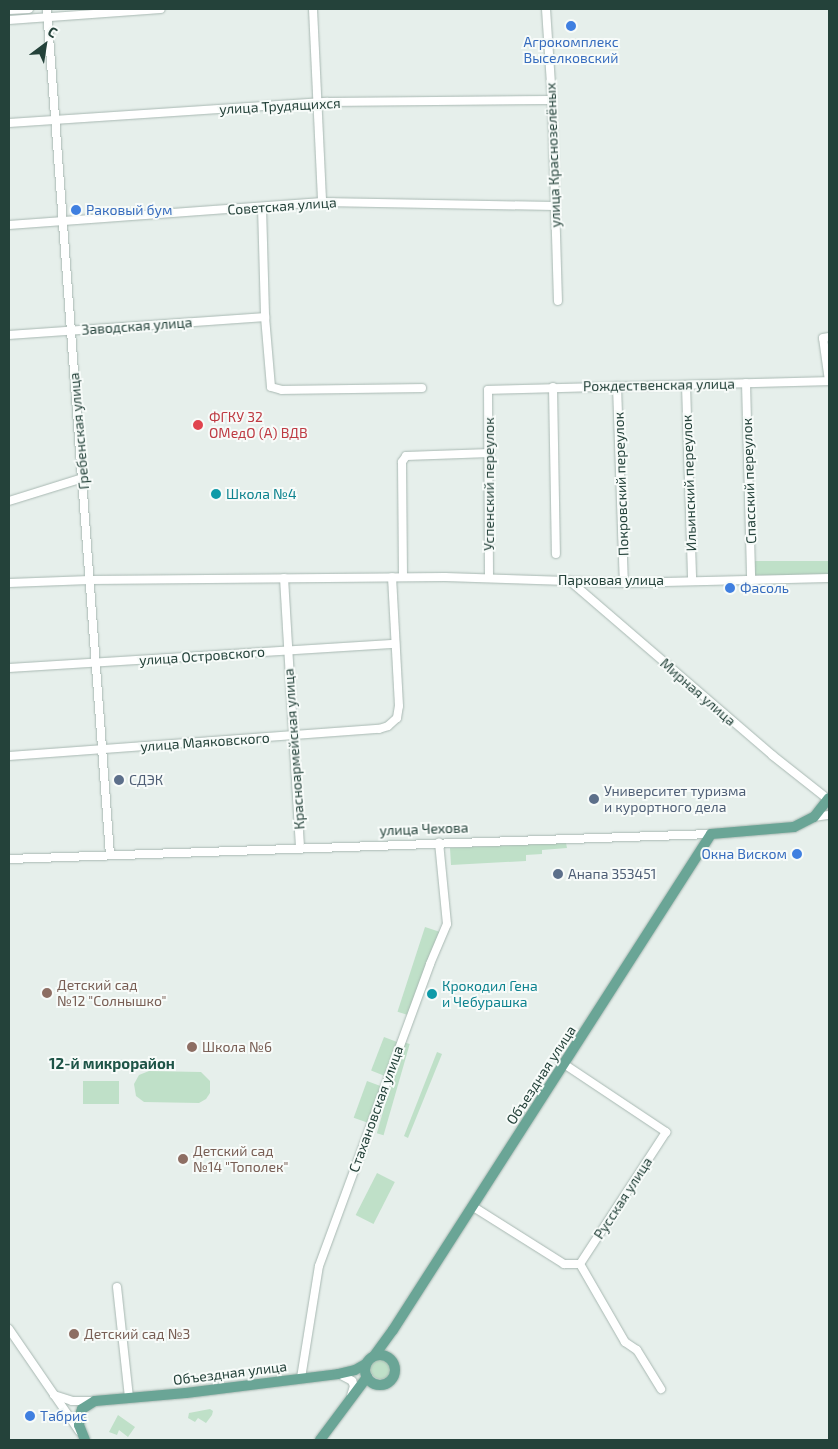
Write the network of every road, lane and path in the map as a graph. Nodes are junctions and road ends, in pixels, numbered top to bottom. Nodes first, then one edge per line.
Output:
1 (29, 9) edge
2 (47, 9) edge
3 (161, 9) edge
4 (313, 9) edge
5 (546, 9) edge
6 (9, 10) edge
7 (47, 18) junction
8 (9, 20) edge
9 (552, 100) junction
10 (317, 103) junction
11 (55, 120) junction
12 (9, 123) edge
13 (322, 202) junction
14 (556, 206) junction
15 (262, 207) junction
16 (61, 221) junction
17 (9, 225) edge
18 (558, 301) dead end
19 (265, 317) junction
20 (70, 331) junction
21 (9, 335) edge
22 (826, 337) edge
23 (829, 381) edge
24 (746, 383) junction
25 (686, 385) junction
26 (617, 386) junction
27 (553, 387) junction
28 (422, 388) dead end
29 (488, 390) joint
30 (490, 453) junction
31 (83, 478) junction
32 (9, 500) edge
33 (556, 554) dead end
34 (403, 577) junction
35 (284, 578) junction
36 (392, 578) junction
37 (489, 578) junction
38 (829, 578) edge
39 (90, 580) junction
40 (692, 580) junction
41 (751, 580) junction
42 (570, 581) junction
43 (624, 582) junction
44 (9, 583) edge
45 (395, 644) junction
46 (287, 650) junction
47 (96, 664) junction
48 (9, 668) edge
49 (294, 736) junction
50 (102, 749) junction
51 (9, 756) edge
52 (829, 799) edge
53 (829, 814) edge
54 (814, 816) junction
55 (710, 834) junction
56 (439, 842) junction
57 (300, 848) junction
58 (110, 854) junction
59 (9, 859) edge
60 (564, 1064) junction
61 (472, 1206) junction
62 (580, 1264) junction
63 (117, 1287) dead end
64 (9, 1328) edge
65 (394, 1330) junction
66 (374, 1356) junction
67 (366, 1364) junction
68 (395, 1364) junction
69 (338, 1374) junction
70 (367, 1377) junction
71 (301, 1378) junction
72 (661, 1389) dead end
73 (54, 1394) junction
74 (129, 1397) junction
75 (350, 1400) junction
76 (96, 1401) junction
77 (84, 1439) edge
78 (320, 1440) edge

1 - 6 street
2 - 7 street, Гребенская улица
3 - 7 street
4 - 10 street
5 - 9 street, улица Краснозелёных
7 - 8 street
7 - 11 street, Гребенская улица
9 - 10 street, улица Трудящихся
9 - 14 street, улица Краснозелёных
10 - 11 street, улица Трудящихся
10 - 13 street
11 - 12 street, улица Трудящихся
11 - 16 street, Гребенская улица
13 - 14 street, Советская улица
13 - 15 street, Советская улица
14 - 18 street, улица Краснозелёных
15 - 16 street, Советская улица
15 - 19 street
16 - 17 street, Советская улица
16 - 20 street, Гребенская улица
19 - 20 street, Заводская улица
19 - 28 street
20 - 21 street, Заводская улица
20 - 31 street, Гребенская улица
22 - 23 street
23 - 24 street, Рождественская улица
24 - 25 street, Рождественская улица
24 - 41 street, Спасский переулок
25 - 26 street, Рождественская улица
25 - 40 street, Ильинский переулок
26 - 27 street, Рождественская улица
26 - 43 street, Покровский переулок
27 - 29 street, Рождественская улица
27 - 33 street
29 - 30 street, Успенский переулок
30 - 34 street
30 - 37 street, Успенский переулок
31 - 32 street
31 - 39 street, Гребенская улица
34 - 36 street, Парковая улица
34 - 37 street, Парковая улица
35 - 36 street, Парковая улица
35 - 39 street, Парковая улица
35 - 46 street, Красноармейская улица
36 - 45 street
37 - 42 street, Парковая улица
38 - 41 street, Парковая улица
39 - 44 street, Парковая улица
39 - 47 street, Гребенская улица
40 - 41 street, Парковая улица
40 - 43 street, Парковая улица
42 - 43 street, Парковая улица
42 - 52 street, Мирная улица
45 - 46 street, улица Островского
45 - 49 street, улица Маяковского
46 - 47 street, улица Островского
46 - 49 street, Красноармейская улица
47 - 48 street, улица Островского
47 - 50 street, Гребенская улица
49 - 50 street, улица Маяковского
49 - 57 street, Красноармейская улица
50 - 51 street, улица Маяковского
50 - 58 street, Гребенская улица
52 - 54 main road, улица Чехова
53 - 54 street
54 - 55 main road, улица Чехова
55 - 56 street, улица Чехова
55 - 60 main road, Объездная улица
56 - 57 street, улица Чехова
56 - 71 street, Стахановская улица
57 - 58 street, улица Чехова
58 - 59 street, улица Чехова
60 - 61 main road, Объездная улица
60 - 62 street, Русская улица
61 - 62 street
61 - 65 main road, Объездная улица
62 - 72 street
63 - 74 street
64 - 73 street
65 - 66 main road, Объездная улица
65 - 68 main road
66 - 67 main road
66 - 68 main road
67 - 69 main road, Объездная улица
67 - 70 main road
68 - 70 main road
69 - 71 main road, Объездная улица
69 - 75 street
70 - 75 main road
71 - 74 main road, Объездная улица
73 - 76 street, Объездная улица
73 - 77 street
74 - 76 main road, Объездная улица
75 - 78 main road
76 - 77 main road

